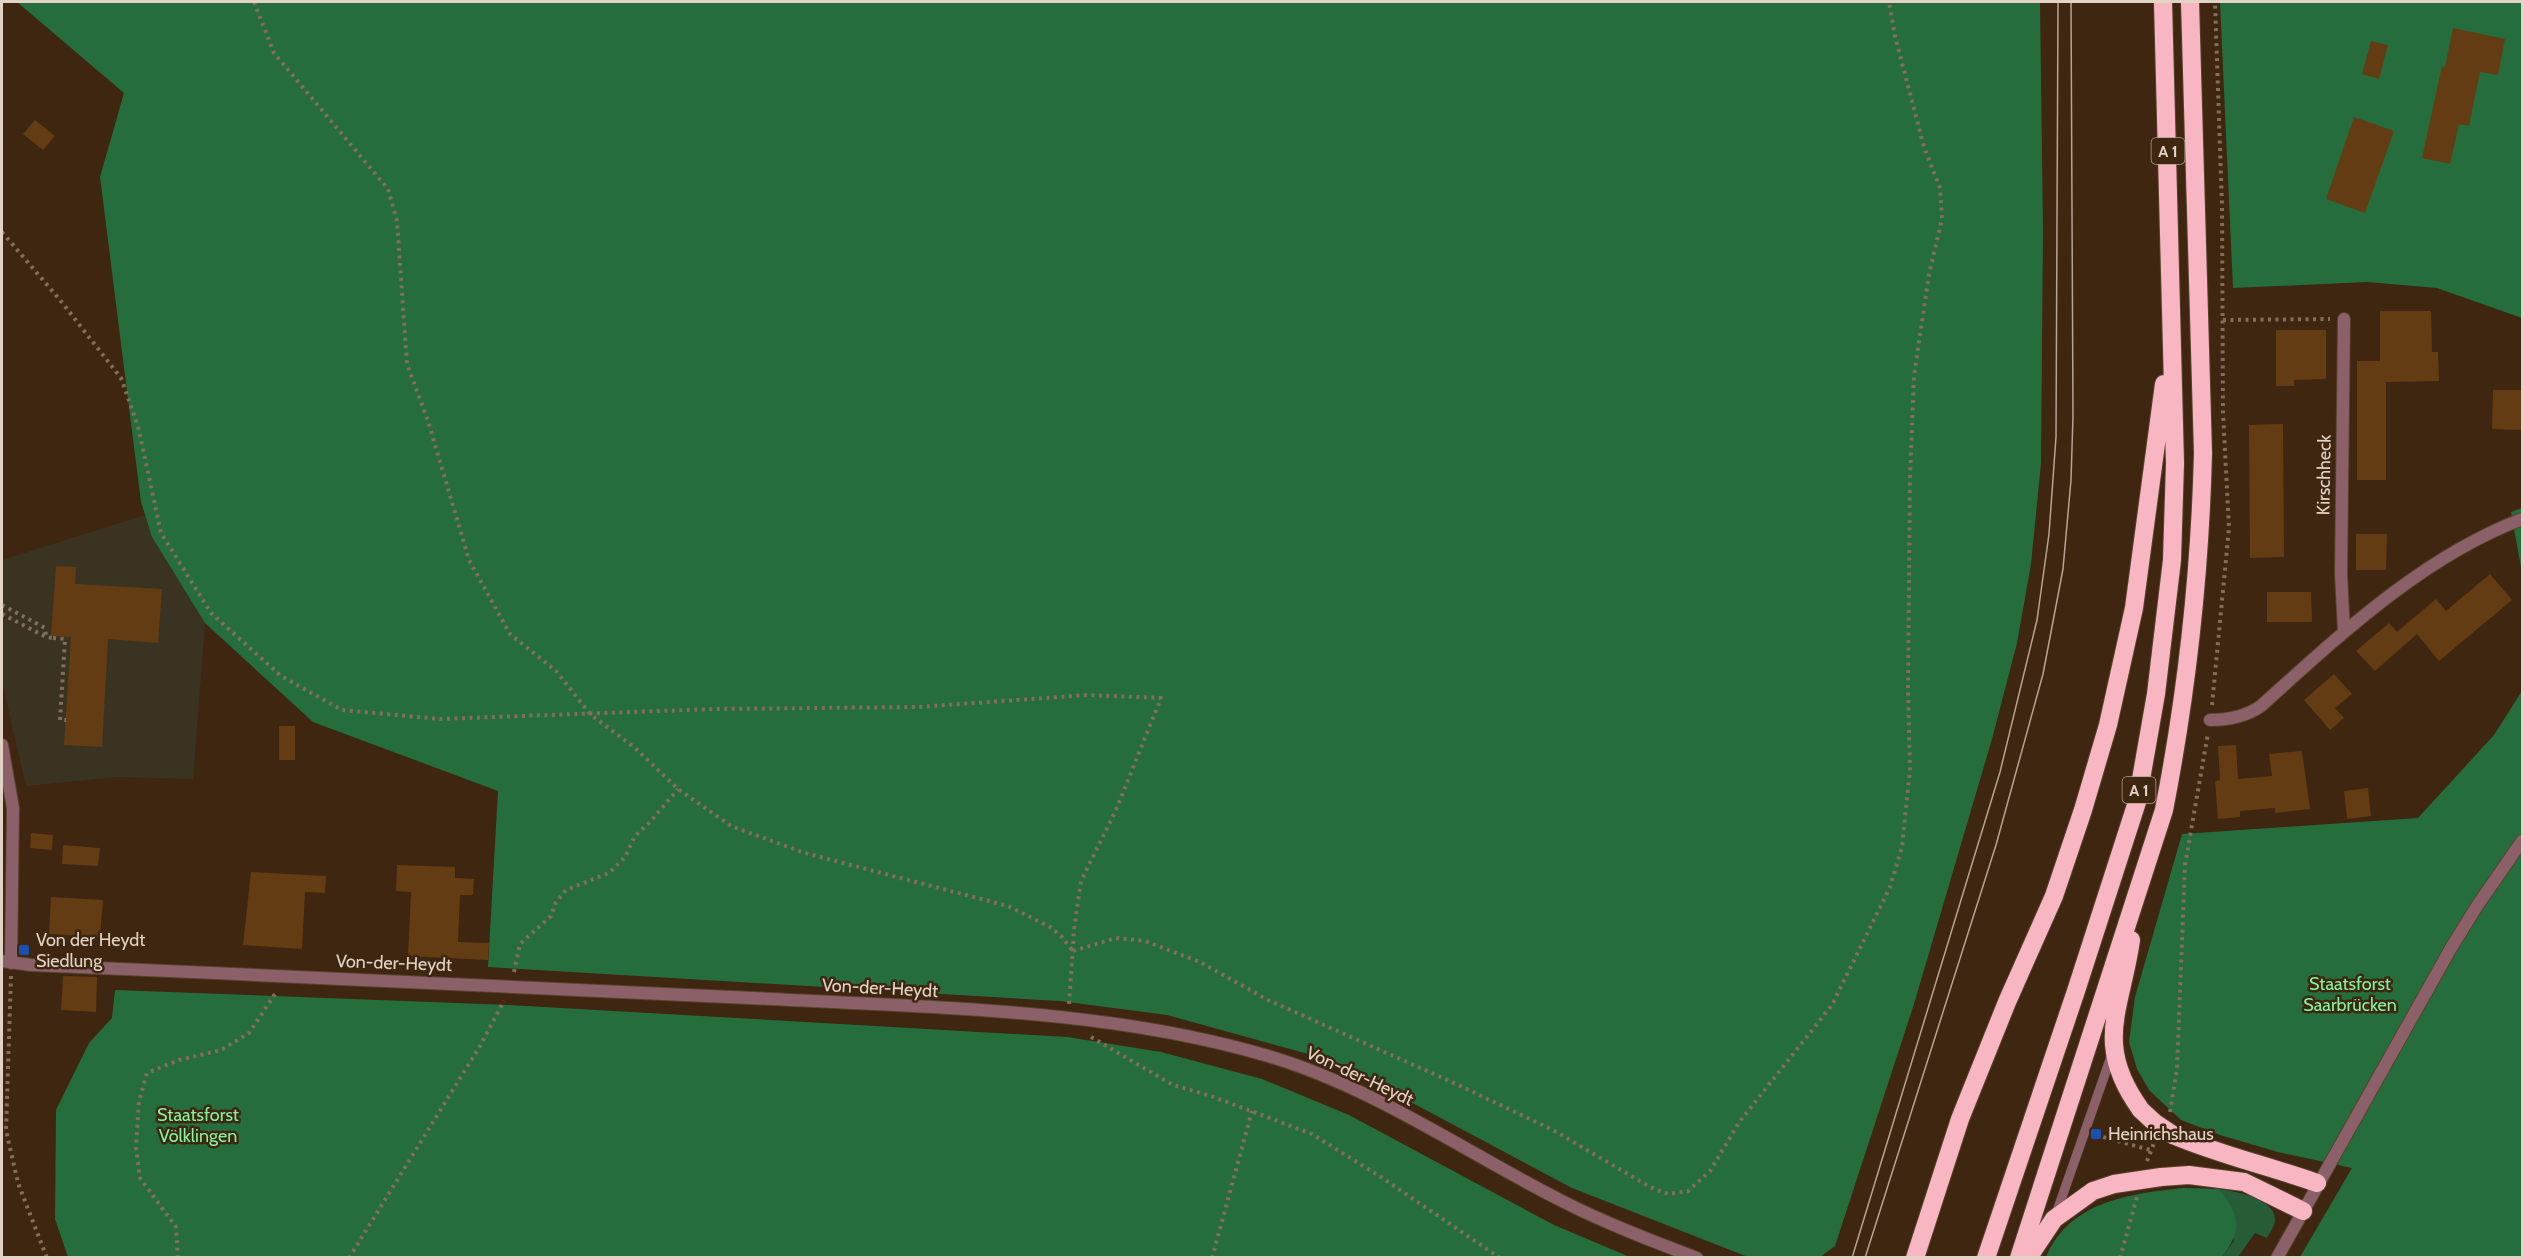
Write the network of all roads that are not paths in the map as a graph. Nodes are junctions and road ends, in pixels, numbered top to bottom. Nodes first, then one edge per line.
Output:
1 (2163, 2) edge
2 (2190, 2) edge
3 (2171, 300) junction
4 (2344, 319) road end
5 (2523, 519) edge
6 (2344, 632) junction
7 (2210, 720) road end
8 (2, 745) edge
9 (2523, 841) edge
10 (2137, 895) junction
11 (7, 962) edge
12 (2114, 1047) junction
13 (2317, 1183) junction
14 (2303, 1211) junction
15 (2054, 1219) junction
16 (1697, 1257) edge
17 (1915, 1257) edge
18 (1986, 1257) edge
19 (2019, 1257) edge
20 (2028, 1257) edge
21 (2277, 1257) edge

1 - 3 highway, A 1
2 - 10 highway, A 1
3 - 17 highway
3 - 18 highway, A 1
4 - 6 street, Kirschheck
5 - 6 street
6 - 7 street
8 - 11 street
9 - 13 street
10 - 12 highway
10 - 19 highway, A 1
11 - 16 street, Von-der-Heydt
12 - 13 highway, bridge
12 - 15 lane
13 - 14 street
14 - 15 highway, bridge
14 - 21 street
15 - 20 highway

